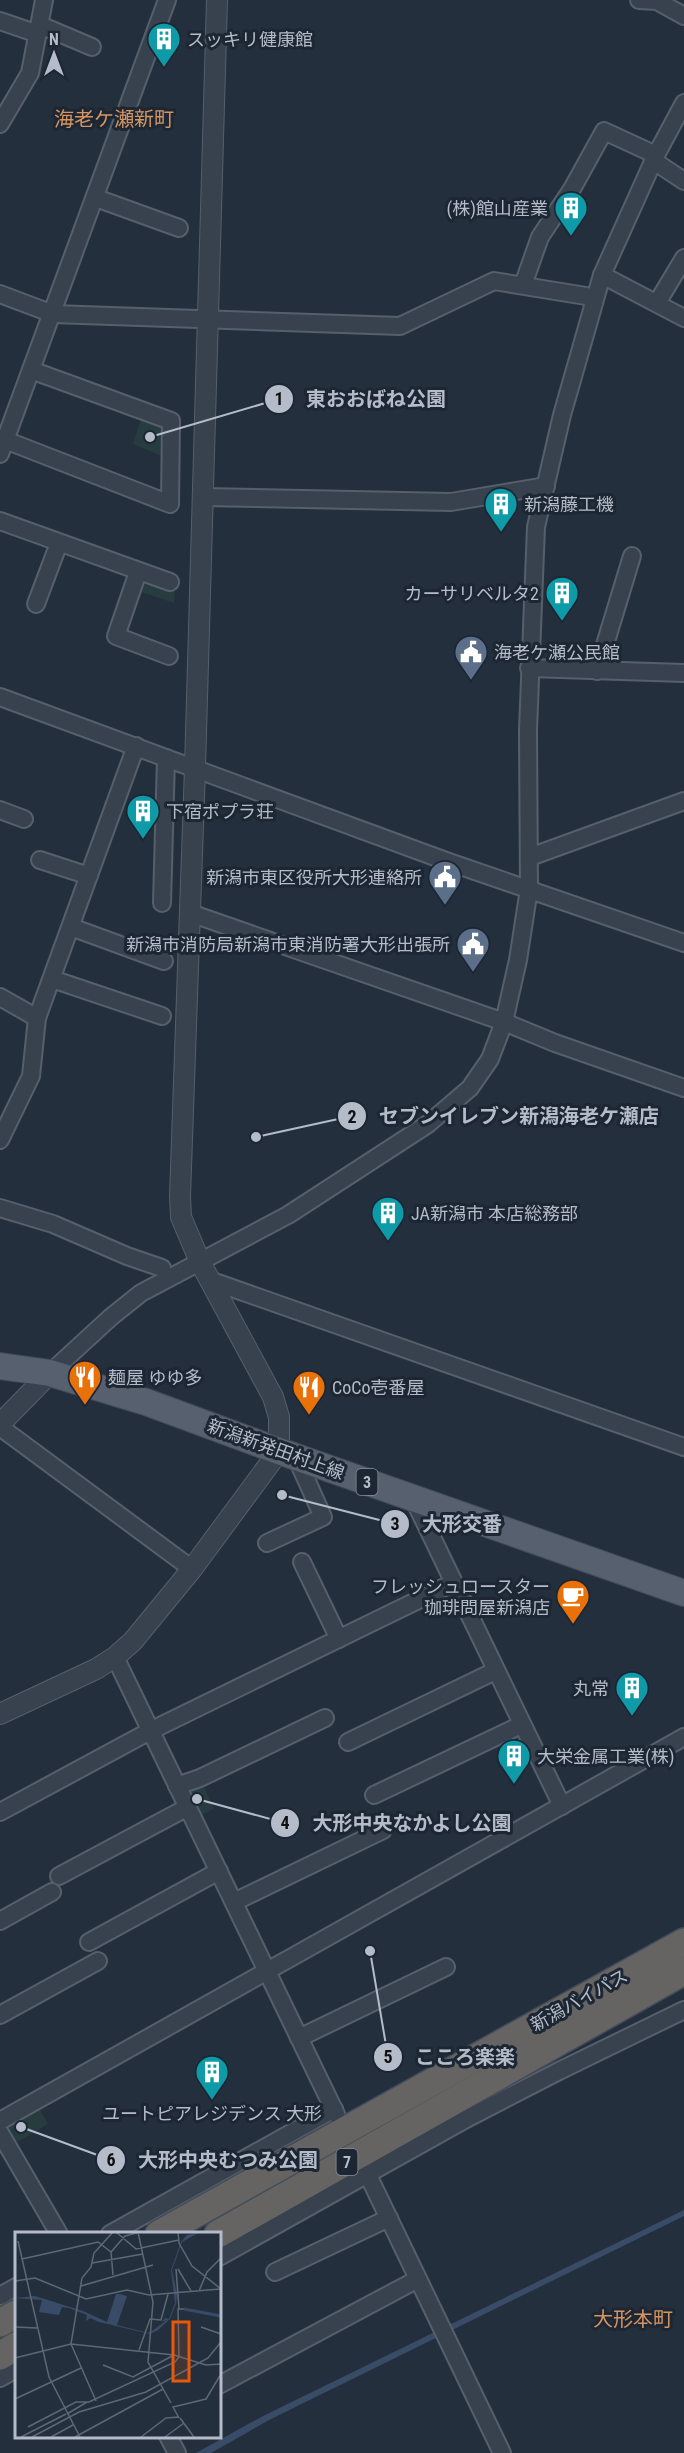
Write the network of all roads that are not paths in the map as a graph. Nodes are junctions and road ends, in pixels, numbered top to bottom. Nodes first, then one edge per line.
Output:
1 (44, 0) edge
2 (167, 0) edge
3 (216, 0) edge
4 (639, 0) edge
5 (657, 1) edge
6 (684, 16) edge
7 (0, 21) edge
8 (39, 30) junction
9 (92, 47) dead end
10 (684, 103) edge
11 (5, 106) edge
12 (0, 124) edge
13 (655, 158) junction
14 (684, 181) edge
15 (96, 198) junction
16 (179, 228) dead end
17 (684, 258) edge
18 (602, 275) junction
19 (523, 285) junction
20 (0, 294) edge
21 (594, 300) junction
22 (657, 303) junction
23 (53, 314) junction
24 (684, 318) edge
25 (207, 320) junction
26 (31, 370) junction
27 (7, 415) edge
28 (3, 447) edge
29 (546, 486) junction
30 (202, 497) junction
31 (0, 521) edge
32 (59, 543) junction
33 (632, 556) dead end
34 (138, 572) junction
35 (170, 582) dead end
36 (36, 604) dead end
37 (169, 656) dead end
38 (529, 668) junction
39 (597, 671) junction
40 (684, 673) edge
41 (0, 697) edge
42 (136, 746) junction
43 (166, 758) junction
44 (195, 768) junction
45 (684, 801) edge
46 (0, 810) edge
47 (24, 819) dead end
48 (530, 856) junction
49 (40, 860) dead end
50 (89, 876) junction
51 (529, 889) junction
52 (162, 903) dead end
53 (190, 913) junction
54 (71, 927) junction
55 (684, 943) edge
56 (164, 961) dead end
57 (52, 979) junction
58 (0, 997) edge
59 (162, 1016) dead end
60 (37, 1018) junction
61 (504, 1022) junction
62 (684, 1088) edge
63 (0, 1140) edge
64 (0, 1208) edge
65 (200, 1262) junction
66 (162, 1268) dead end
67 (212, 1281) junction
68 (0, 1366) edge
69 (50, 1373) junction
70 (0, 1426) edge
71 (684, 1447) edge
72 (288, 1454) junction
73 (413, 1498) junction
74 (267, 1543) dead end
75 (302, 1562) dead end
76 (192, 1569) junction
77 (453, 1583) junction
78 (684, 1593) edge
79 (339, 1639) junction
80 (115, 1657) junction
81 (495, 1671) junction
82 (0, 1714) edge
83 (325, 1718) dead end
84 (521, 1725) junction
85 (150, 1731) junction
86 (684, 1737) edge
87 (348, 1742) dead end
88 (177, 1786) junction
89 (374, 1795) dead end
90 (562, 1806) junction
91 (188, 1807) junction
92 (0, 1812) edge
93 (383, 1830) dead end
94 (219, 1871) junction
95 (59, 1876) dead end
96 (52, 1892) dead end
97 (234, 1902) junction
98 (0, 1921) edge
99 (684, 1924) edge
100 (89, 1942) dead end
101 (684, 1942) edge
102 (98, 1961) dead end
103 (446, 1967) dead end
104 (267, 1971) junction
105 (684, 1971) edge
106 (684, 1992) edge
107 (684, 2010) edge
108 (0, 2015) edge
109 (299, 2038) junction
110 (477, 2056) junction
111 (477, 2089) junction
112 (0, 2121) edge
113 (0, 2133) edge
114 (367, 2173) junction
115 (389, 2218) junction
116 (58, 2232) edge
117 (114, 2232) edge
118 (163, 2232) edge
119 (220, 2233) edge
120 (220, 2256) edge
121 (276, 2272) dead end
122 (418, 2279) junction
123 (15, 2288) edge
124 (0, 2296) edge
125 (15, 2315) edge
126 (0, 2323) edge
127 (15, 2347) edge
128 (0, 2356) edge
129 (15, 2370) edge
130 (0, 2378) edge
131 (220, 2384) edge
132 (169, 2438) edge
133 (177, 2453) edge
134 (502, 2453) edge

1 - 8 street
2 - 15 street
3 - 25 street
4 - 5 street
5 - 6 street
7 - 8 street
8 - 9 street
8 - 11 street
10 - 13 street
11 - 12 street
13 - 14 street
13 - 18 street
13 - 19 street
15 - 16 street
15 - 23 street
17 - 22 street
18 - 21 street
18 - 22 street
19 - 21 street
19 - 25 street
20 - 23 street
21 - 29 street
22 - 24 street
23 - 25 street
23 - 26 street
25 - 30 street
26 - 27 street
26 - 28 street
27 - 28 street
29 - 30 street
29 - 38 street
30 - 44 street
31 - 32 street
32 - 34 street
32 - 36 street
33 - 39 street
34 - 35 street
34 - 37 street
38 - 39 street
38 - 48 street
39 - 40 street
41 - 42 street
42 - 43 street
42 - 50 street
43 - 44 street
43 - 52 street
44 - 51 street
44 - 53 street
45 - 48 street
46 - 47 street
48 - 51 street
49 - 50 street
50 - 54 street
51 - 55 street
51 - 61 street
53 - 61 street
53 - 65 street
54 - 56 street
54 - 57 street
57 - 59 street
57 - 60 street
58 - 60 street
60 - 63 street
61 - 62 street
61 - 65 street
64 - 66 street
65 - 67 street
65 - 69 street
67 - 71 street
67 - 72 street
68 - 69 main road, 新潟新発田村上線 / 3
69 - 70 street
69 - 72 main road, 新潟新発田村上線 / 3
70 - 76 street
72 - 73 main road, 新潟新発田村上線 / 3
72 - 74 street
72 - 76 street
73 - 77 street
73 - 78 main road, 新潟新発田村上線 / 3
75 - 79 street
76 - 80 street
77 - 79 street
77 - 81 street
79 - 85 street
80 - 82 street
80 - 85 street
81 - 84 street
81 - 87 street
83 - 88 street
84 - 89 street
84 - 90 street
85 - 88 street
85 - 92 street
86 - 90 street
88 - 91 street
90 - 104 street
91 - 94 street
91 - 95 street
93 - 97 street
94 - 97 street
94 - 100 street
96 - 98 street
97 - 104 street
99 - 110 highway
101 - 110 highway, 新潟バイパス / 7
102 - 108 street
103 - 109 street
104 - 109 street
104 - 112 street
105 - 111 highway, 新潟バイパス / 7
106 - 111 highway
107 - 114 street
109 - 117 street
110 - 118 highway, 新潟バイパス / 7
111 - 119 highway, 新潟バイパス / 7
113 - 116 street
114 - 115 street
114 - 120 street
115 - 121 street
115 - 122 street
122 - 131 street
122 - 134 street
123 - 124 street
125 - 126 highway
127 - 128 highway
129 - 130 street
132 - 133 street

